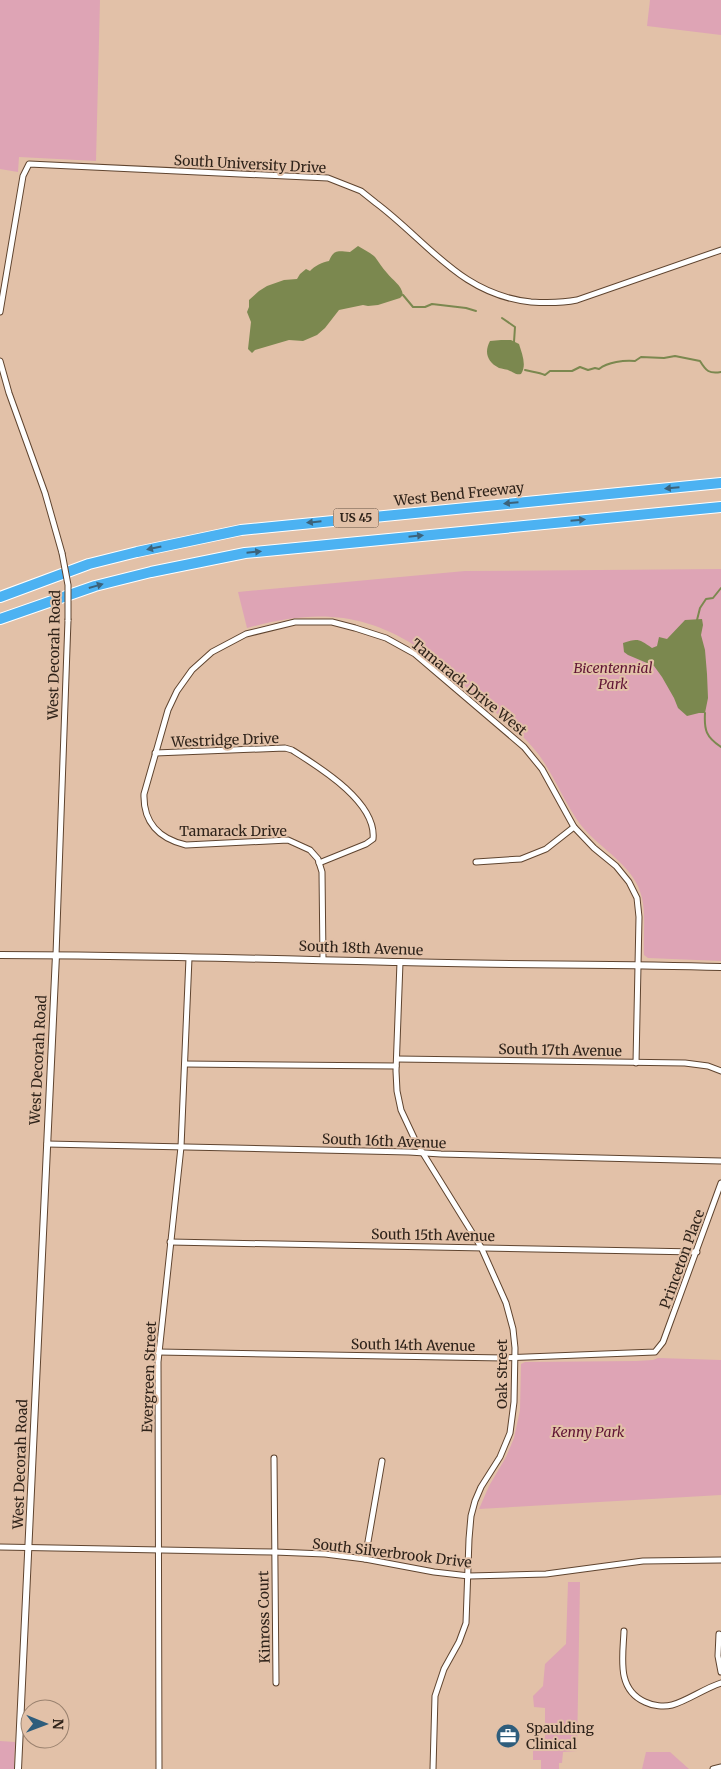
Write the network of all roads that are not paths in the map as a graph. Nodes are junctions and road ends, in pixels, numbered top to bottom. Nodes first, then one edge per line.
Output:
1 (721, 250) edge
2 (0, 312) edge
3 (0, 361) edge
4 (721, 483) edge
5 (721, 507) edge
6 (0, 597) edge
7 (0, 620) edge
8 (155, 754) junction
9 (574, 827) junction
10 (476, 862) dead end
11 (319, 863) junction
12 (0, 955) edge
13 (56, 955) junction
14 (190, 958) junction
15 (324, 959) junction
16 (400, 962) junction
17 (639, 964) junction
18 (721, 967) edge
19 (397, 1059) junction
20 (636, 1063) junction
21 (185, 1064) junction
22 (396, 1066) junction
23 (721, 1071) edge
24 (47, 1144) junction
25 (181, 1147) junction
26 (424, 1153) junction
27 (721, 1161) edge
28 (721, 1183) edge
29 (170, 1242) junction
30 (481, 1247) junction
31 (696, 1252) junction
32 (663, 1342) joint
33 (158, 1352) junction
34 (515, 1358) junction
35 (274, 1458) dead end
36 (382, 1462) dead end
37 (0, 1547) edge
38 (29, 1547) junction
39 (159, 1550) junction
40 (274, 1552) junction
41 (365, 1559) junction
42 (721, 1560) edge
43 (469, 1576) junction
44 (624, 1631) dead end
45 (719, 1634) dead end
46 (721, 1672) edge
47 (276, 1683) dead end
48 (721, 1683) edge
49 (721, 1767) edge
50 (18, 1769) edge
51 (159, 1769) edge
52 (433, 1769) edge
53 (713, 1769) edge

1 - 2 street, South University Drive
3 - 13 street, West Decorah Road, bridge
4 -> 6 highway, West Bend Freeway / US 45
7 -> 5 highway, US 45
8 - 9 street, Tamarack Drive West
8 - 11 street, Tamarack Drive
8 - 11 street, Westridge Drive
9 - 10 street
9 - 17 street, Tamarack Drive West
11 - 15 street
12 - 13 street, South 18th Avenue
13 - 14 street, South 18th Avenue
13 - 24 street, West Decorah Road
14 - 15 street, South 18th Avenue
14 - 21 street, Evergreen Street
15 - 16 street, South 18th Avenue
16 - 17 street, South 18th Avenue
16 - 19 street, Oak Street
17 - 18 street, South 18th Avenue
17 - 20 street, Tamarack Drive West
19 - 20 street, South 17th Avenue
19 - 22 street, Oak Street
20 - 23 street, South 17th Avenue
21 - 22 street
21 - 25 street, Evergreen Street
22 - 26 street, Oak Street
24 - 25 street, South 16th Avenue
24 - 38 street, West Decorah Road
25 - 26 street, South 16th Avenue
25 - 29 street, Evergreen Street
26 - 27 street, South 16th Avenue
26 - 30 street, Oak Street
28 - 31 street, Princeton Place
29 - 30 street, South 15th Avenue
29 - 33 street, Evergreen Street
30 - 31 street, South 15th Avenue
30 - 34 street, Oak Street
31 - 32 street, Princeton Place
32 - 34 street, South 14th Avenue
33 - 34 street, South 14th Avenue
33 - 39 street, Evergreen Street
34 - 43 street, Oak Street
35 - 40 street, Kinross Court
36 - 41 street
37 - 38 street, South Silverbrook Drive
38 - 39 street, South Silverbrook Drive
38 - 50 street, West Decorah Road
39 - 40 street, South Silverbrook Drive
39 - 51 street, Evergreen Street
40 - 41 street, South Silverbrook Drive
40 - 47 street, Kinross Court
41 - 43 street, South Silverbrook Drive
42 - 43 street, South Silverbrook Drive
43 - 52 street, Oak Street
44 - 48 street
45 - 46 street
49 - 53 street

